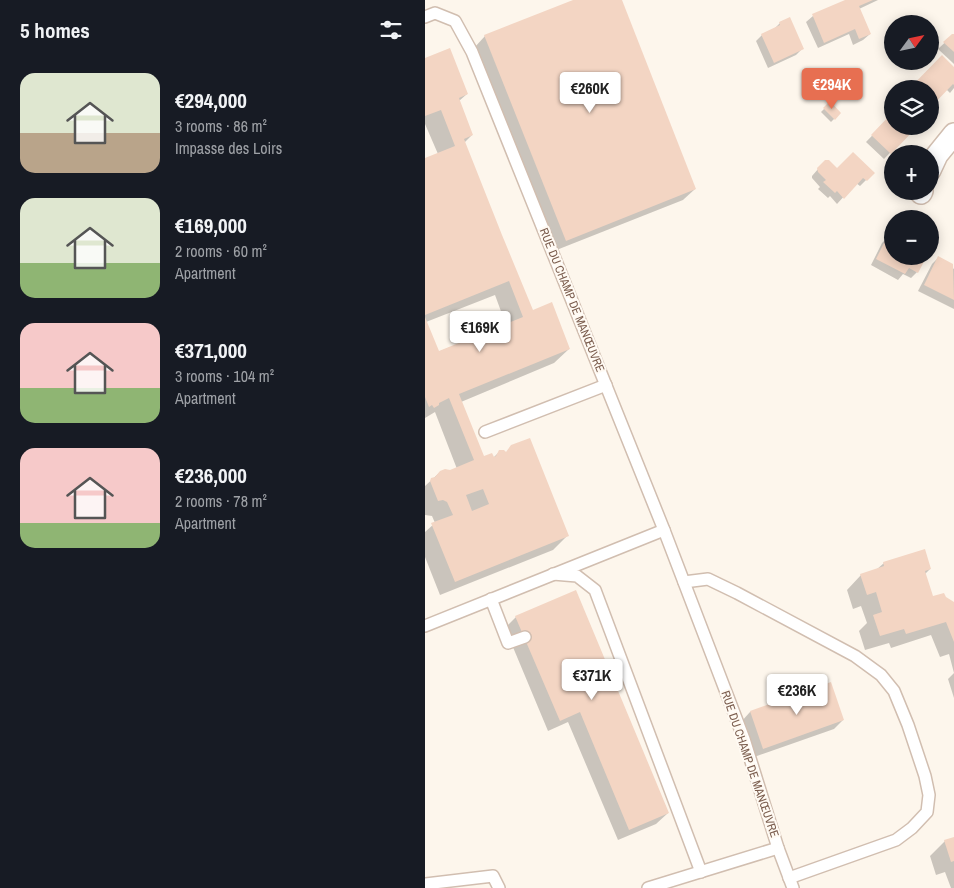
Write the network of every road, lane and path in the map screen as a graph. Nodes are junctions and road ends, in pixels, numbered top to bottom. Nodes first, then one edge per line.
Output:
1 (425, 17) edge
2 (954, 134) edge
3 (939, 153) edge
4 (606, 385) junction
5 (485, 432) dead end
6 (664, 530) junction
7 (553, 574) junction
8 (684, 582) junction
9 (491, 599) junction
10 (425, 626) edge
11 (525, 637) dead end
12 (778, 848) junction
13 (701, 872) junction
14 (791, 883) edge
15 (425, 884) edge
16 (499, 888) edge
17 (648, 888) edge

1 - 4 lane, RUE DU CHAMP DE MANŒUVRE
2 - 3 street
4 - 5 lane
4 - 6 lane, RUE DU CHAMP DE MANŒUVRE
6 - 7 lane
6 - 8 lane, RUE DU CHAMP DE MANŒUVRE
7 - 9 lane
7 - 13 lane
8 - 12 lane, RUE DU CHAMP DE MANŒUVRE
8 - 14 lane
9 - 10 lane
9 - 11 lane
12 - 13 lane, RUE DU CHAMP DE MANŒUVRE
12 - 14 lane
13 - 17 lane, RUE DU CHAMP DE MANŒUVRE
15 - 16 lane

